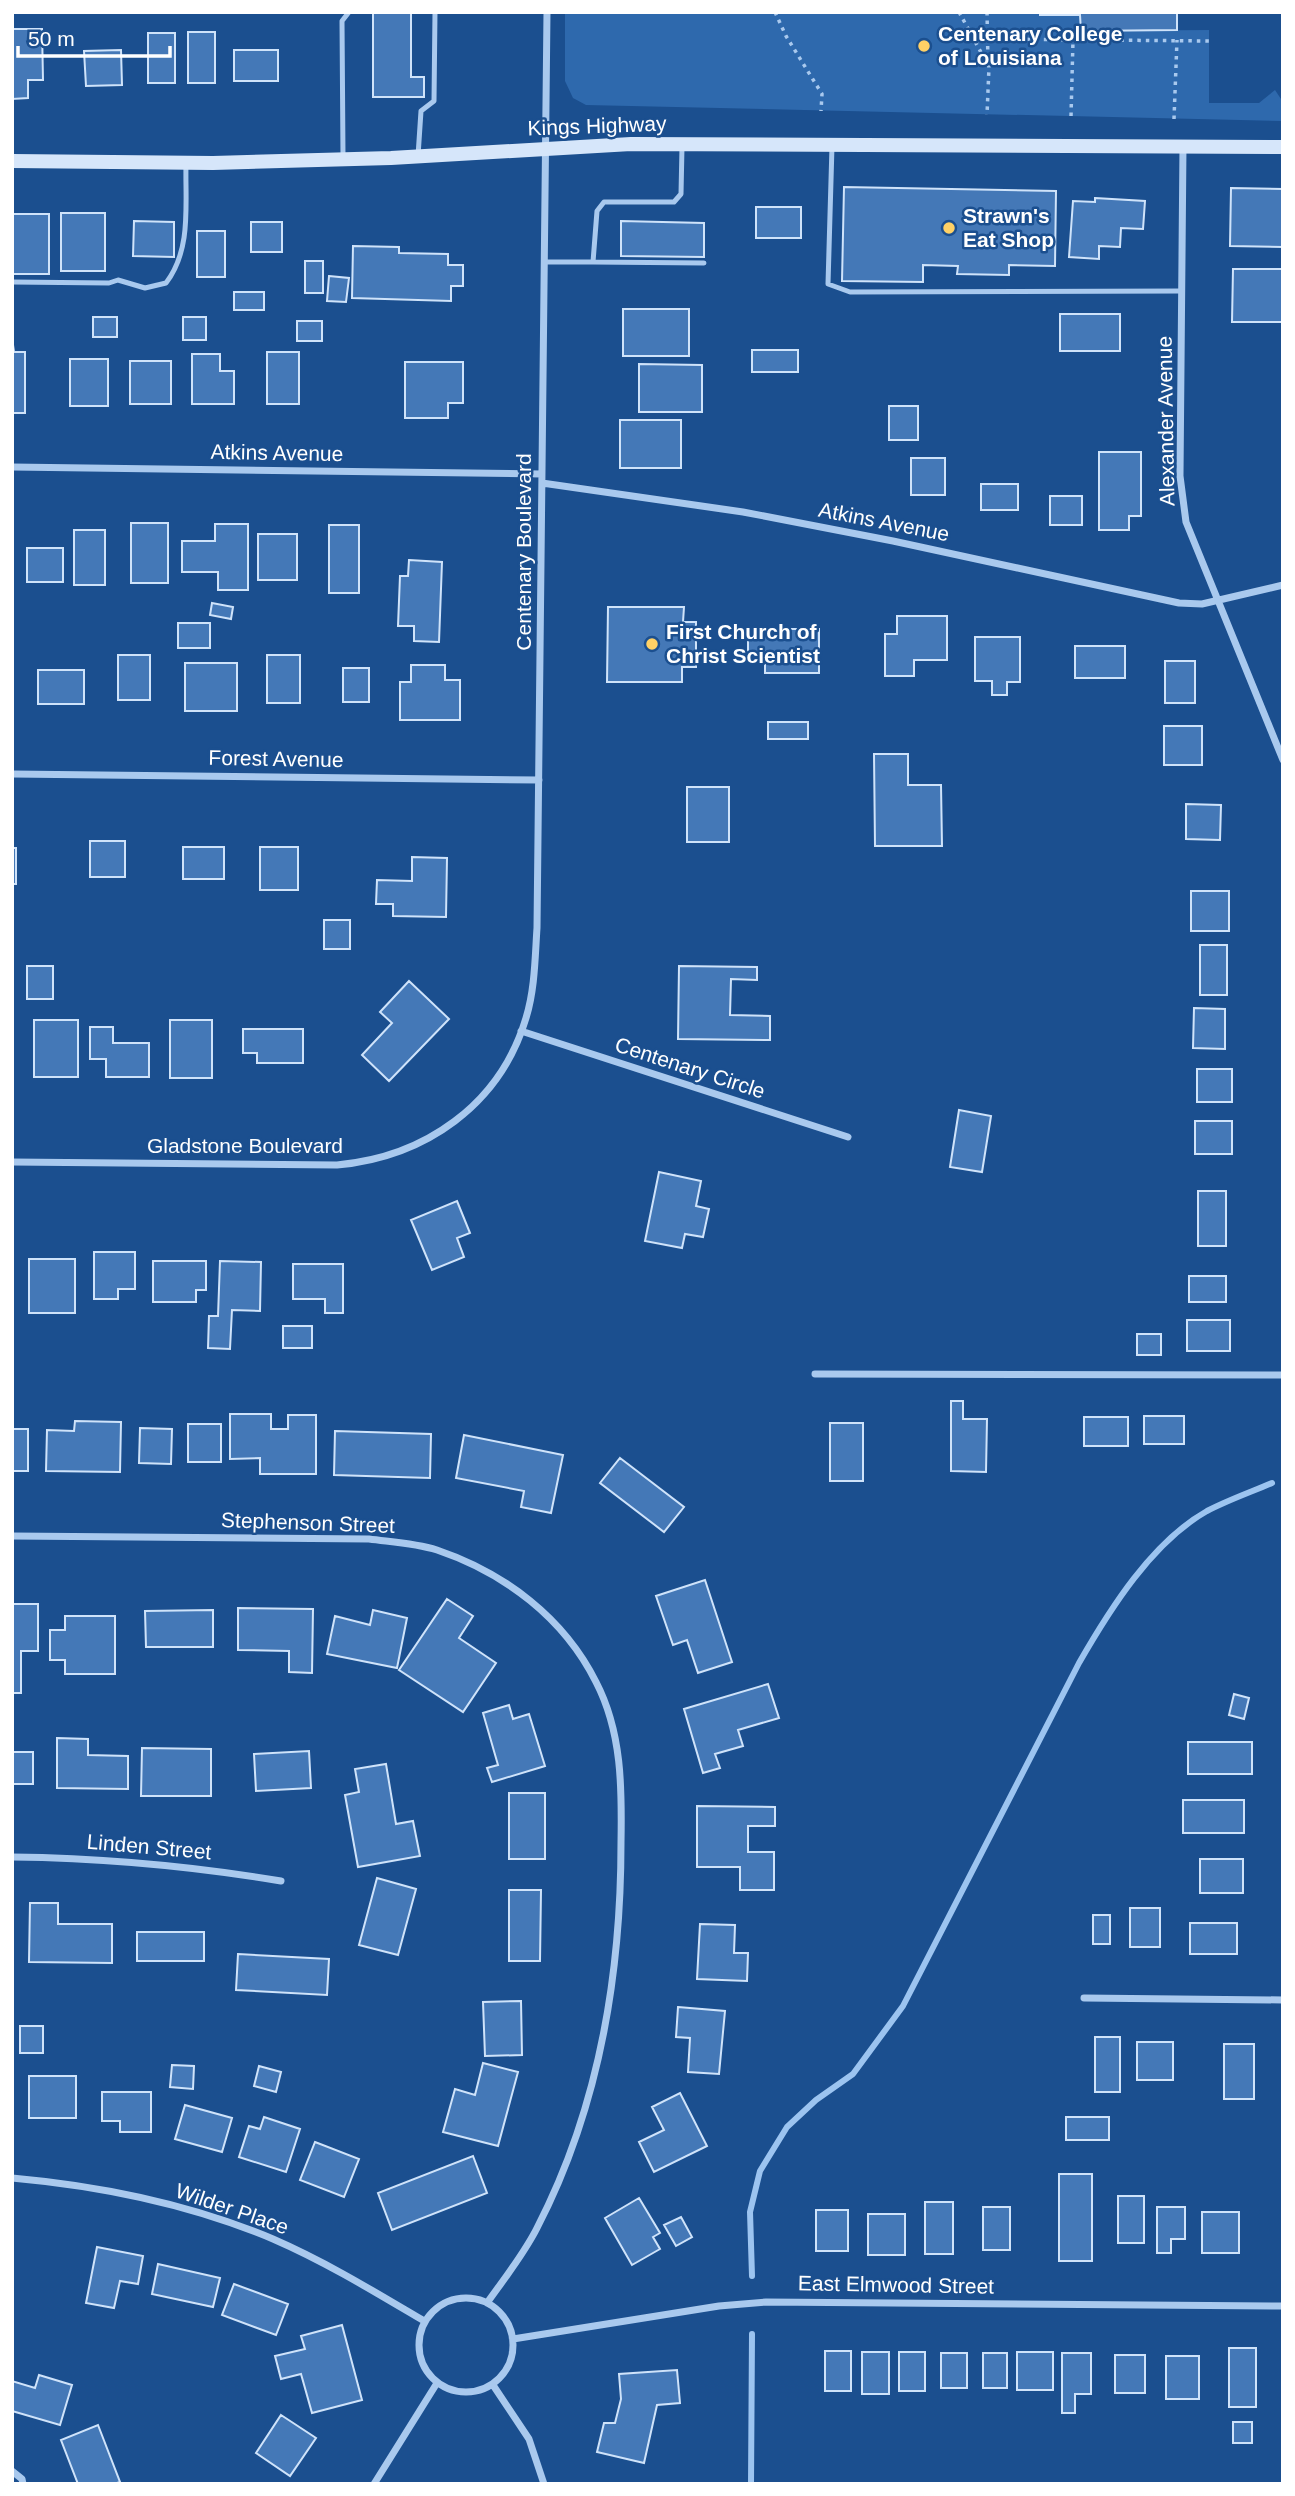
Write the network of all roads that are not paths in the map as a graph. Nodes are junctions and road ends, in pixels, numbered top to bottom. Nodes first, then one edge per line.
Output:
1 (349, 12) edge
2 (435, 12) edge
3 (547, 12) edge
4 (832, 144) junction
5 (682, 145) junction
6 (1183, 146) junction
7 (1283, 147) edge
8 (545, 148) junction
9 (418, 156) junction
10 (343, 159) junction
11 (12, 161) edge
12 (186, 162) junction
13 (544, 262) junction
14 (593, 262) junction
15 (704, 264) dead end
16 (12, 282) edge
17 (1182, 291) junction
18 (12, 467) edge
19 (542, 479) junction
20 (1283, 585) edge
21 (1218, 600) junction
22 (1283, 760) edge
23 (12, 774) edge
24 (539, 780) junction
25 (521, 1031) junction
26 (494, 1083) joint
27 (848, 1137) dead end
28 (12, 1162) edge
29 (815, 1374) dead end
30 (1283, 1375) edge
31 (12, 1536) edge
32 (12, 1857) edge
33 (281, 1881) dead end
34 (1084, 1998) dead end
35 (1283, 2000) edge
36 (12, 2178) edge
37 (487, 2303) junction
38 (1283, 2306) edge
39 (424, 2321) junction
40 (513, 2339) junction
41 (437, 2383) junction
42 (493, 2385) junction
43 (12, 2471) edge
44 (23, 2484) edge
45 (374, 2484) edge
46 (544, 2484) edge

1 - 10 lane
2 - 9 lane
3 - 8 street, Centenary Boulevard
4 - 5 main road, Kings Highway
4 - 6 main road, Kings Highway
4 - 17 lane
5 - 8 main road, Kings Highway
5 - 14 lane
6 - 7 main road, Kings Highway
6 - 17 street, Alexander Avenue
8 - 9 main road, Kings Highway
8 - 13 street, Centenary Boulevard
9 - 10 main road, Kings Highway
10 - 12 main road, Kings Highway
11 - 12 main road, Kings Highway
12 - 16 lane
13 - 14 lane
13 - 19 street, Centenary Boulevard
14 - 15 lane
17 - 21 street, Alexander Avenue
18 - 19 street, Atkins Avenue
19 - 21 street, Atkins Avenue
19 - 24 street, Centenary Boulevard
20 - 21 street, Atkins Avenue
21 - 22 street, Alexander Avenue
23 - 24 street, Forest Avenue
24 - 25 street, Centenary Boulevard
25 - 26 street, Centenary Boulevard
25 - 27 street, Centenary Circle
26 - 28 street, Gladstone Boulevard
29 - 30 street
31 - 37 street, Stephenson Street
32 - 33 street, Linden Street
34 - 35 street
36 - 39 street, Wilder Place
37 - 39 street
37 - 40 street
38 - 40 street, East Elmwood Street
39 - 41 street
40 - 42 street
41 - 42 street
41 - 45 street
42 - 46 street
43 - 44 street

